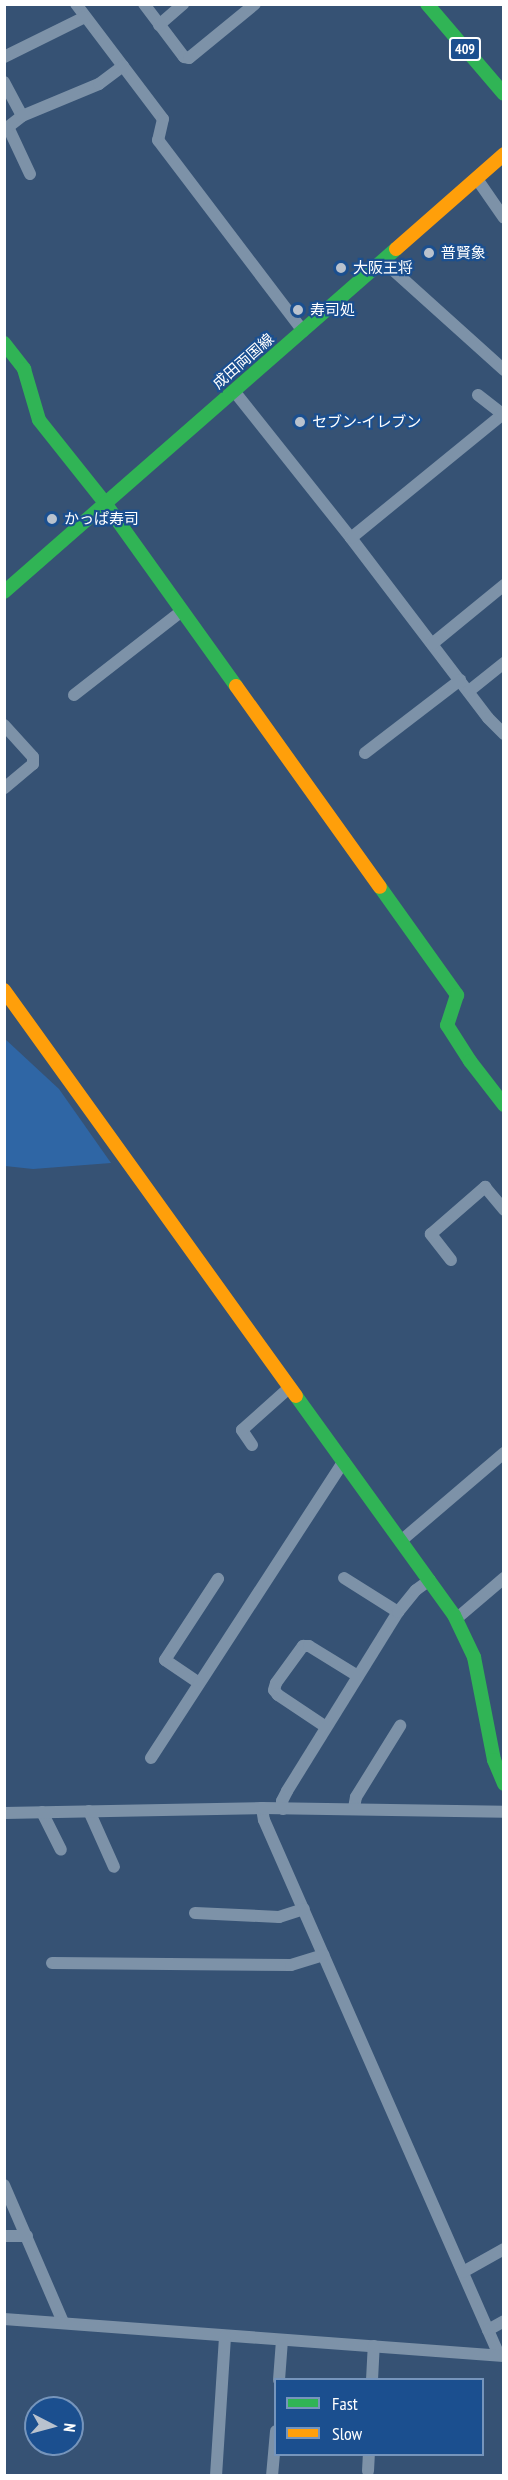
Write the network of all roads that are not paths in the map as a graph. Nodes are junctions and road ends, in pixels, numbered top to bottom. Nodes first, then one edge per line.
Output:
1 (144, 4) edge
2 (183, 4) edge
3 (255, 4) edge
4 (427, 4) edge
5 (83, 9) edge
6 (159, 25) junction
7 (4, 57) edge
8 (123, 66) junction
9 (4, 82) edge
10 (504, 94) edge
11 (22, 116) junction
12 (504, 154) edge
13 (30, 174) dead end
14 (477, 179) junction
15 (504, 218) edge
16 (383, 261) junction
17 (303, 331) junction
18 (4, 343) edge
19 (504, 370) edge
20 (234, 391) junction
21 (478, 395) dead end
22 (503, 414) edge
23 (105, 503) junction
24 (351, 538) junction
25 (504, 585) edge
26 (4, 592) edge
27 (182, 611) junction
28 (432, 644) junction
29 (504, 663) edge
30 (460, 680) junction
31 (469, 691) junction
32 (74, 695) dead end
33 (4, 726) edge
34 (504, 734) edge
35 (365, 753) dead end
36 (4, 788) edge
37 (4, 990) edge
38 (504, 1105) edge
39 (504, 1210) edge
40 (450, 1260) dead end
41 (289, 1388) junction
42 (252, 1445) dead end
43 (504, 1453) edge
44 (344, 1461) junction
45 (402, 1540) junction
46 (344, 1578) dead end
47 (504, 1578) edge
48 (218, 1579) dead end
49 (430, 1580) junction
50 (398, 1612) junction
51 (456, 1619) junction
52 (358, 1676) junction
53 (199, 1683) junction
54 (400, 1726) dead end
55 (326, 1727) junction
56 (151, 1758) dead end
57 (504, 1784) edge
58 (262, 1808) junction
59 (354, 1808) junction
60 (283, 1809) junction
61 (89, 1811) junction
62 (42, 1812) junction
63 (504, 1812) edge
64 (4, 1813) edge
65 (62, 1850) dead end
66 (114, 1867) dead end
67 (304, 1909) junction
68 (195, 1914) dead end
69 (324, 1955) junction
70 (52, 1963) dead end
71 (4, 2185) edge
72 (4, 2236) edge
73 (27, 2236) junction
74 (504, 2250) edge
75 (463, 2272) junction
76 (4, 2319) edge
77 (504, 2321) edge
78 (63, 2322) junction
79 (488, 2330) junction
80 (225, 2336) junction
81 (282, 2340) junction
82 (374, 2346) junction
83 (501, 2355) edge
84 (279, 2378) edge
85 (372, 2378) edge
86 (274, 2453) edge
87 (369, 2456) edge
88 (368, 2470) dead end
89 (216, 2475) edge
90 (272, 2475) edge

1 - 6 street
2 - 6 street
3 - 6 street
4 - 10 main road, 409
5 - 7 street
5 - 8 street
8 - 11 street
8 - 17 street
9 - 11 street
11 - 13 street
12 - 14 main road, 成田両国線
14 - 15 street
14 - 16 main road, 成田両国線
16 - 17 main road, 成田両国線
16 - 19 street
17 - 20 main road, 成田両国線
18 - 23 main road
20 - 23 main road, 成田両国線
20 - 24 street
21 - 22 street
22 - 24 street
23 - 26 main road, 成田両国線
23 - 27 main road
24 - 28 street
25 - 28 street
27 - 32 street
27 - 38 main road
28 - 30 street
29 - 31 street
30 - 31 street
30 - 35 street
31 - 34 street
33 - 36 street
37 - 41 main road
39 - 40 street
41 - 42 street
41 - 44 main road
43 - 45 street
44 - 45 main road
44 - 53 street
45 - 49 main road
46 - 50 street
47 - 51 street
48 - 53 street
49 - 50 street
49 - 51 main road
50 - 52 street
51 - 57 main road
52 - 55 street
52 - 55 street
53 - 56 street
54 - 59 street
55 - 60 street
58 - 60 street
58 - 61 street
58 - 67 street
59 - 60 street
59 - 63 street
61 - 62 street
61 - 66 street
62 - 64 street
62 - 65 street
67 - 68 street
67 - 69 street
69 - 70 street
69 - 75 street
71 - 73 street
72 - 73 street
73 - 78 street
74 - 75 street
75 - 79 street
76 - 78 street
77 - 79 street
78 - 80 street
79 - 83 street
80 - 81 street
80 - 89 street
81 - 82 street
81 - 84 street
82 - 83 street
82 - 85 street
86 - 90 street
87 - 88 street

